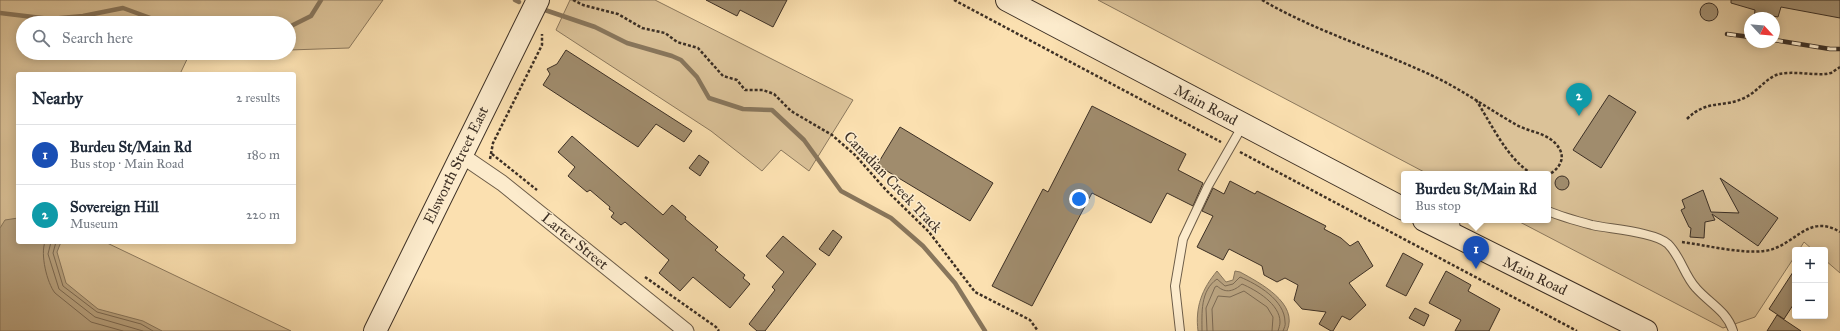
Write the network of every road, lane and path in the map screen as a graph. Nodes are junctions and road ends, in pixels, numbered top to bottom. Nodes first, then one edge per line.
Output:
1 (538, 0) edge
2 (573, 0) edge
3 (954, 0) edge
4 (1008, 0) edge
5 (1262, 0) edge
6 (526, 25) junction
7 (1840, 67) edge
8 (1476, 99) junction
9 (1687, 119) dead end
10 (1243, 125) junction
11 (1230, 147) junction
12 (492, 154) junction
13 (461, 155) junction
14 (484, 170) junction
15 (1527, 171) edge
16 (1551, 172) edge
17 (538, 191) dead end
18 (1401, 207) edge
19 (1551, 212) edge
20 (1436, 223) edge
21 (1456, 228) edge
22 (1840, 232) edge
23 (1657, 238) junction
24 (642, 275) dead end
25 (375, 331) edge
26 (686, 331) edge
27 (719, 331) edge
28 (1038, 331) edge
29 (1180, 331) edge
30 (1577, 331) edge
31 (1646, 331) edge
32 (1733, 331) edge

1 - 6 main road, Elsworth Street East
2 - 28 path, Canadian Creek Track
3 - 11 path
4 - 10 main road, Main Road
5 - 8 path
6 - 12 path
6 - 13 main road, Elsworth Street East
7 - 9 path
8 - 15 path
8 - 16 path
10 - 11 lane
10 - 18 main road, Main Road
11 - 29 lane
11 - 30 path
12 - 14 path
12 - 17 path
13 - 14 street, Larter Street
13 - 25 main road, Elsworth Street East
14 - 26 street, Larter Street
19 - 23 lane
20 - 21 main road, Main Road
21 - 31 main road, Main Road
22 - 23 path
23 - 32 lane
24 - 27 path

